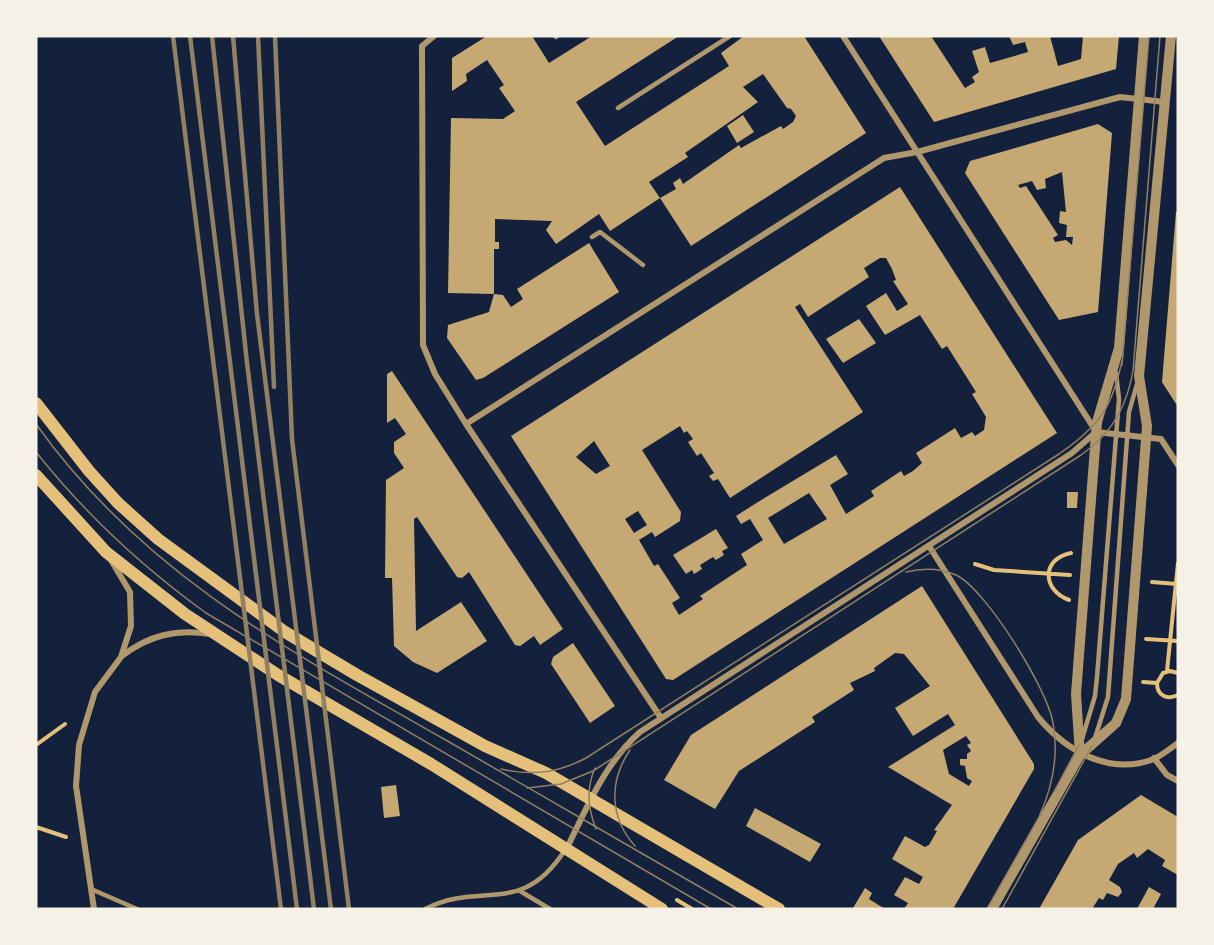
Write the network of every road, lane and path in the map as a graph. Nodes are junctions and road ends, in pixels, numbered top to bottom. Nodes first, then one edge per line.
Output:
1 (730, 36) edge
2 (843, 36) edge
3 (1144, 36) edge
4 (1171, 36) edge
5 (430, 37) edge
6 (1139, 99) junction
7 (1165, 102) junction
8 (618, 108) dead end
9 (917, 152) junction
10 (592, 237) dead end
11 (644, 265) dead end
12 (1115, 367) junction
13 (1139, 376) junction
14 (36, 403) edge
15 (466, 424) junction
16 (1096, 432) junction
17 (1116, 434) junction
18 (1128, 435) junction
19 (1147, 437) junction
20 (1178, 465) edge
21 (36, 475) edge
22 (929, 546) junction
23 (106, 552) junction
24 (1076, 554) dead end
25 (1178, 563) edge
26 (975, 564) dead end
27 (1047, 573) junction
28 (1074, 575) dead end
29 (1148, 582) dead end
30 (1177, 584) edge
31 (1072, 601) dead end
32 (216, 635) junction
33 (1143, 639) dead end
34 (1171, 640) junction
35 (1178, 641) edge
36 (121, 657) junction
37 (1167, 671) junction
38 (1178, 673) edge
39 (1139, 681) dead end
40 (1157, 683) junction
41 (1178, 697) edge
42 (661, 718) junction
43 (65, 724) dead end
44 (1178, 743) edge
45 (36, 745) edge
46 (1092, 746) junction
47 (1080, 750) junction
48 (1155, 758) junction
49 (1178, 781) edge
50 (592, 799) junction
51 (36, 827) edge
52 (66, 837) dead end
53 (567, 848) junction
54 (91, 889) junction
55 (520, 891) junction
56 (94, 909) edge
57 (137, 909) edge
58 (425, 909) edge
59 (550, 909) edge
60 (662, 909) edge
61 (779, 909) edge
62 (992, 909) edge

1 - 8 lane
2 - 9 street
3 - 6 street
4 - 7 street
5 - 15 street
6 - 7 street
6 - 9 street
6 - 12 street
7 - 13 street
9 - 15 street
9 - 16 street
10 - 11 lane
12 - 16 street
12 - 17 lane
13 - 18 lane
13 - 19 street
14 - 50 main road
15 - 42 street
16 - 17 street
16 - 22 street
16 - 47 street
17 - 18 street
17 - 47 lane
18 - 19 street
18 - 46 lane
19 - 20 street
19 - 46 street
21 - 23 main road
22 - 42 street
22 - 47 street
23 - 32 main road
23 - 36 street
24 - 27 path
25 - 30 path
26 - 27 path
27 - 28 path
27 - 31 path
29 - 30 path
30 - 34 path
32 - 36 street
32 - 53 main road
33 - 34 path
34 - 35 path
34 - 37 path
36 - 54 street
37 - 38 path
37 - 40 path
39 - 40 path
40 - 41 path
42 - 50 street
43 - 45 path
44 - 48 street
46 - 47 street
47 - 48 street
47 - 62 street
48 - 49 street
50 - 53 street
50 - 61 main road
51 - 52 path
53 - 55 lane
53 - 60 main road
54 - 56 street
54 - 57 lane
55 - 58 lane
55 - 59 lane

